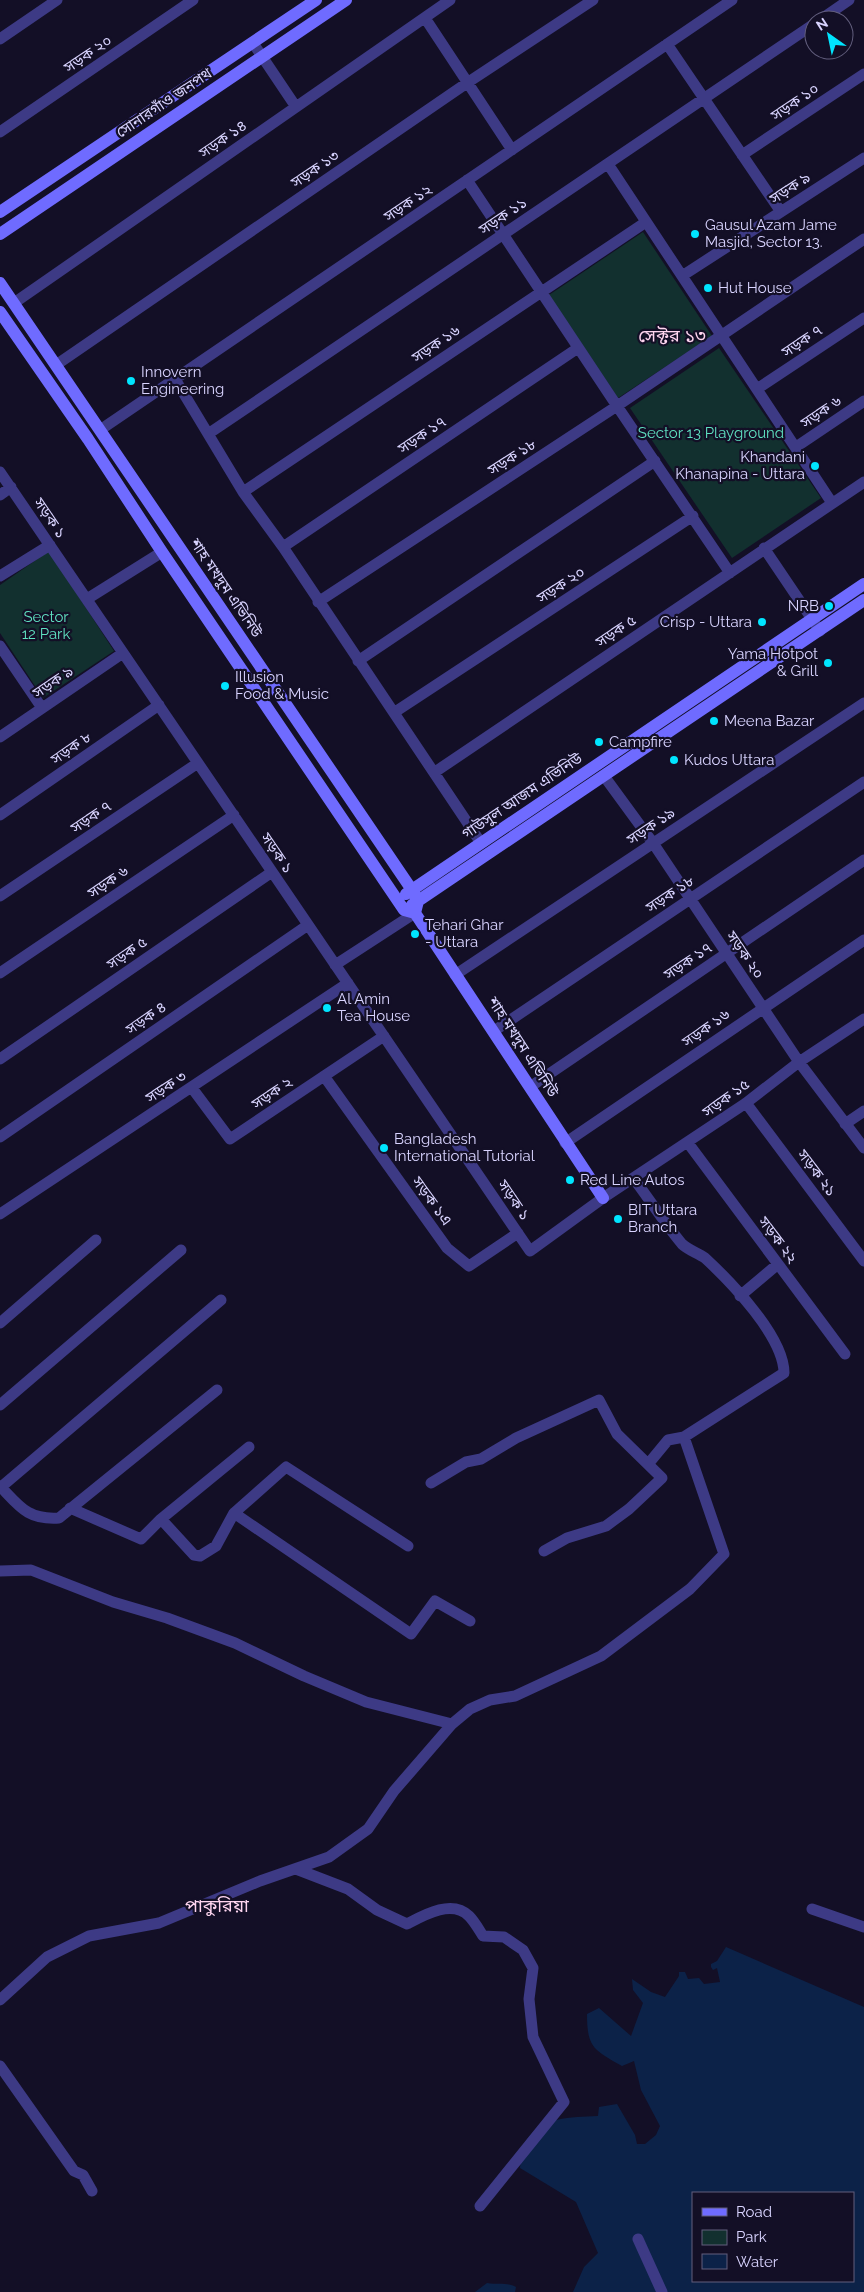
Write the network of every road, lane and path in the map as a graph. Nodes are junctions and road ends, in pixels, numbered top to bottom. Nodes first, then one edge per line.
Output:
1 (57, 0) edge
2 (193, 0) edge
3 (316, 0) edge
4 (346, 0) edge
5 (450, 0) edge
6 (593, 0) edge
7 (732, 0) edge
8 (849, 0) edge
9 (834, 10) edge
10 (425, 18) junction
11 (804, 31) edge
12 (0, 39) edge
13 (253, 43) junction
14 (667, 44) junction
15 (262, 56) junction
16 (864, 74) edge
17 (467, 83) junction
18 (704, 98) junction
19 (296, 107) junction
20 (0, 131) edge
21 (512, 150) junction
22 (742, 155) junction
23 (85, 156) junction
24 (864, 158) edge
25 (608, 164) junction
26 (95, 170) junction
27 (467, 180) junction
28 (0, 212) edge
29 (781, 212) junction
30 (646, 222) junction
31 (0, 234) edge
32 (503, 234) junction
33 (864, 239) edge
34 (682, 276) junction
35 (0, 283) edge
36 (541, 292) junction
37 (14, 303) junction
38 (0, 312) edge
39 (864, 318) edge
40 (722, 336) junction
41 (578, 348) junction
42 (56, 365) junction
43 (175, 379) junction
44 (758, 390) junction
45 (75, 393) junction
46 (62, 401) junction
47 (864, 401) edge
48 (616, 406) junction
49 (100, 430) junction
50 (208, 434) junction
51 (796, 447) junction
52 (655, 461) junction
53 (0, 472) edge
54 (864, 482) edge
55 (11, 488) junction
56 (242, 492) junction
57 (0, 495) edge
58 (832, 503) junction
59 (693, 516) junction
60 (167, 529) junction
61 (153, 538) junction
62 (50, 545) junction
63 (282, 547) junction
64 (764, 548) junction
65 (162, 552) junction
66 (730, 573) junction
67 (0, 576) edge
68 (864, 584) edge
69 (87, 599) junction
70 (864, 600) edge
71 (318, 602) junction
72 (811, 620) junction
73 (820, 631) junction
74 (1, 651) edge
75 (123, 653) junction
76 (358, 661) junction
77 (864, 703) edge
78 (159, 705) junction
79 (42, 708) junction
80 (395, 712) junction
81 (0, 737) edge
82 (310, 740) junction
83 (296, 749) junction
84 (198, 763) junction
85 (435, 772) junction
86 (604, 776) junction
87 (864, 782) edge
88 (0, 815) edge
89 (234, 815) junction
90 (653, 843) junction
91 (481, 844) junction
92 (864, 860) edge
93 (272, 872) junction
94 (0, 896) edge
95 (690, 898) junction
96 (409, 903) junction
97 (308, 925) junction
98 (864, 940) edge
99 (726, 953) junction
100 (336, 965) junction
101 (0, 973) edge
102 (456, 975) junction
103 (348, 984) junction
104 (763, 1007) junction
105 (864, 1019) edge
106 (494, 1031) junction
107 (384, 1036) junction
108 (0, 1059) edge
109 (799, 1062) junction
110 (324, 1076) junction
111 (530, 1087) junction
112 (192, 1088) junction
113 (746, 1103) junction
114 (864, 1111) edge
115 (845, 1124) junction
116 (0, 1137) edge
117 (565, 1143) junction
118 (688, 1143) junction
119 (864, 1148) edge
120 (634, 1179) junction
121 (603, 1198) junction
122 (0, 1214) edge
123 (518, 1233) junction
124 (96, 1240) dead end
125 (181, 1250) dead end
126 (530, 1251) joint
127 (864, 1261) edge
128 (778, 1264) junction
129 (740, 1296) junction
130 (221, 1300) dead end
131 (0, 1323) edge
132 (845, 1354) dead end
133 (217, 1390) dead end
134 (0, 1405) edge
135 (684, 1437) junction
136 (249, 1447) dead end
137 (649, 1463) junction
138 (431, 1483) dead end
139 (0, 1486) edge
140 (70, 1508) junction
141 (234, 1513) junction
142 (161, 1519) junction
143 (408, 1546) dead end
144 (544, 1551) dead end
145 (0, 1571) edge
146 (470, 1621) dead end
147 (452, 1724) junction
148 (296, 1869) junction
149 (812, 1909) dead end
150 (864, 1927) edge
151 (0, 2000) edge
152 (0, 2066) edge
153 (92, 2191) dead end
154 (480, 2206) dead end
155 (638, 2239) dead end
156 (662, 2292) edge

1 - 12 street
2 - 20 street, সড়ক ২০
3 - 13 street, সোনারগাঁও জনপথ
4 - 15 street, সোনারগাঁও জনপথ
5 - 10 street, সড়ক ১৪
6 - 17 street, সড়ক ১৩
7 - 14 street, সড়ক ১২
8 - 9 street
10 - 17 street
10 - 19 street, সড়ক ১৪
11 - 18 street, সড়ক ১১
13 - 15 street
13 - 23 street, সোনারগাঁও জনপথ
14 - 18 street
14 - 21 street, সড়ক ১২
15 - 19 street
15 - 26 street, সোনারগাঁও জনপথ
16 - 22 street, সড়ক ১০
17 - 21 street
17 - 42 street, সড়ক ১৩
18 - 22 street
18 - 25 street, সড়ক ১১
19 - 37 street, সড়ক ১৪
21 - 27 street, সড়ক ১২
22 - 29 street
23 - 26 street
23 - 28 street, সোনারগাঁও জনপথ
24 - 29 street, সড়ক ৯
25 - 30 street
25 - 32 street, সড়ক ১১
26 - 31 street, সোনারগাঁও জনপথ
27 - 32 street
27 - 43 street, সড়ক ১২
29 - 34 street, সড়ক ৯
30 - 34 street
30 - 36 street, সড়ক ১৬
32 - 36 street
32 - 50 street, সড়ক ১১
33 - 40 street
34 - 40 street
35 - 37 street, শাহ মখদুম এভিনিউ
36 - 41 street
36 - 56 street, সড়ক ১৬
37 - 42 street, শাহ মখদুম এভিনিউ
38 - 46 street, শাহ মখদুম এভিনিউ
39 - 44 street, সড়ক ৭
40 - 44 street
40 - 48 street, সড়ক ১৮
41 - 48 street
41 - 63 street, সড়ক ১৭
42 - 45 street, শাহ মখদুম এভিনিউ
43 - 49 street, সড়ক ১২
43 - 50 street
44 - 51 street
45 - 46 street
45 - 49 street, শাহ মখদুম এভিনিউ
46 - 61 street, শাহ মখদুম এভিনিউ
47 - 51 street, সড়ক ৬
48 - 52 street
48 - 71 street, সড়ক ১৮
49 - 60 street, শাহ মখদুম এভিনিউ
50 - 56 street
51 - 58 street
52 - 59 street
52 - 76 street
53 - 55 street, সড়ক ১
54 - 58 street, সড়ক ৫
55 - 57 street
55 - 62 street, সড়ক ১
56 - 63 street
58 - 64 street, সড়ক ৫
59 - 66 street
59 - 80 street, সড়ক ২০
60 - 61 street
60 - 82 street, শাহ মখদুম এভিনিউ
61 - 65 street, শাহ মখদুম এভিনিউ
62 - 67 street
62 - 69 street, সড়ক ১
63 - 71 street
64 - 66 street, সড়ক ৫
64 - 72 street
65 - 69 street
65 - 83 street, শাহ মখদুম এভিনিউ
66 - 85 street, সড়ক ৫
68 - 72 street, গাউসুল আজম এভিনিউ
69 - 75 street, সড়ক ১
70 - 73 street, গাউসুল আজম এভিনিউ
71 - 76 street
72 - 73 street
72 - 91 street, গাউসুল আজম এভিনিউ
73 - 86 street, গাউসুল আজম এভিনিউ
74 - 79 street
75 - 78 street, সড়ক ১
75 - 79 street, সড়ক ৯
76 - 80 street
77 - 90 street, সড়ক ১৯
78 - 84 street, সড়ক ১
78 - 88 street, সড়ক ৮
79 - 81 street, সড়ক ৯
80 - 85 street
82 - 83 street
82 - 96 street, শাহ মখদুম এভিনিউ
83 - 96 street, শাহ মখদুম এভিনিউ
84 - 89 street, সড়ক ১
84 - 94 street, সড়ক ৭
85 - 91 street
86 - 90 street, সড়ক ২০
86 - 96 street, গাউসুল আজম এভিনিউ
87 - 95 street, সড়ক ১৮
89 - 93 street, সড়ক ১
89 - 101 street, সড়ক ৬
90 - 95 street, সড়ক ২০
90 - 102 street, সড়ক ১৯
91 - 96 street, গাউসুল আজম এভিনিউ
92 - 99 street, সড়ক ১৭
93 - 97 street, সড়ক ১
93 - 108 street, সড়ক ৫
95 - 99 street, সড়ক ২০
95 - 106 street, সড়ক ১৮
96 - 100 street
96 - 102 street, শাহ মখদুম এভিনিউ
97 - 100 street, সড়ক ১
97 - 116 street, সড়ক ৪
98 - 104 street, সড়ক ১৬
99 - 104 street, সড়ক ২০
99 - 111 street, সড়ক ১৭
100 - 103 street, সড়ক ১
102 - 106 street, শাহ মখদুম এভিনিউ
103 - 107 street, সড়ক ১
103 - 112 street, সড়ক ৩
104 - 109 street, সড়ক ২০
104 - 117 street, সড়ক ১৬
105 - 109 street, সড়ক ১৫
106 - 111 street, শাহ মখদুম এভিনিউ
107 - 110 street, সড়ক ২
107 - 123 street, সড়ক ১
109 - 113 street, সড়ক ১৫
109 - 115 street, সড়ক ২০
110 - 112 street, সড়ক ২
110 - 123 street, সড়ক ১এ
111 - 117 street, শাহ মখদুম এভিনিউ
112 - 122 street, সড়ক ৩
113 - 118 street, সড়ক ১৫
113 - 127 street, সড়ক ২১
114 - 115 street
115 - 119 street, সড়ক ২০
117 - 121 street, শাহ মখদুম এভিনিউ
118 - 120 street, সড়ক ১৫
118 - 128 street, সড়ক ২২
120 - 121 street, সড়ক ১৫
120 - 129 street
121 - 126 street, সড়ক ১৫
123 - 126 street, সড়ক ১
124 - 131 street
125 - 134 street
128 - 129 street
128 - 132 street, সড়ক ২২
129 - 135 street
130 - 139 street
133 - 140 street
135 - 137 street
135 - 147 street
136 - 142 street
137 - 138 street
137 - 144 street
139 - 140 street
140 - 142 street
141 - 142 street
141 - 143 street
141 - 146 street
145 - 147 street
147 - 148 street
148 - 151 street
148 - 154 street
149 - 150 street
152 - 153 street
155 - 156 street

